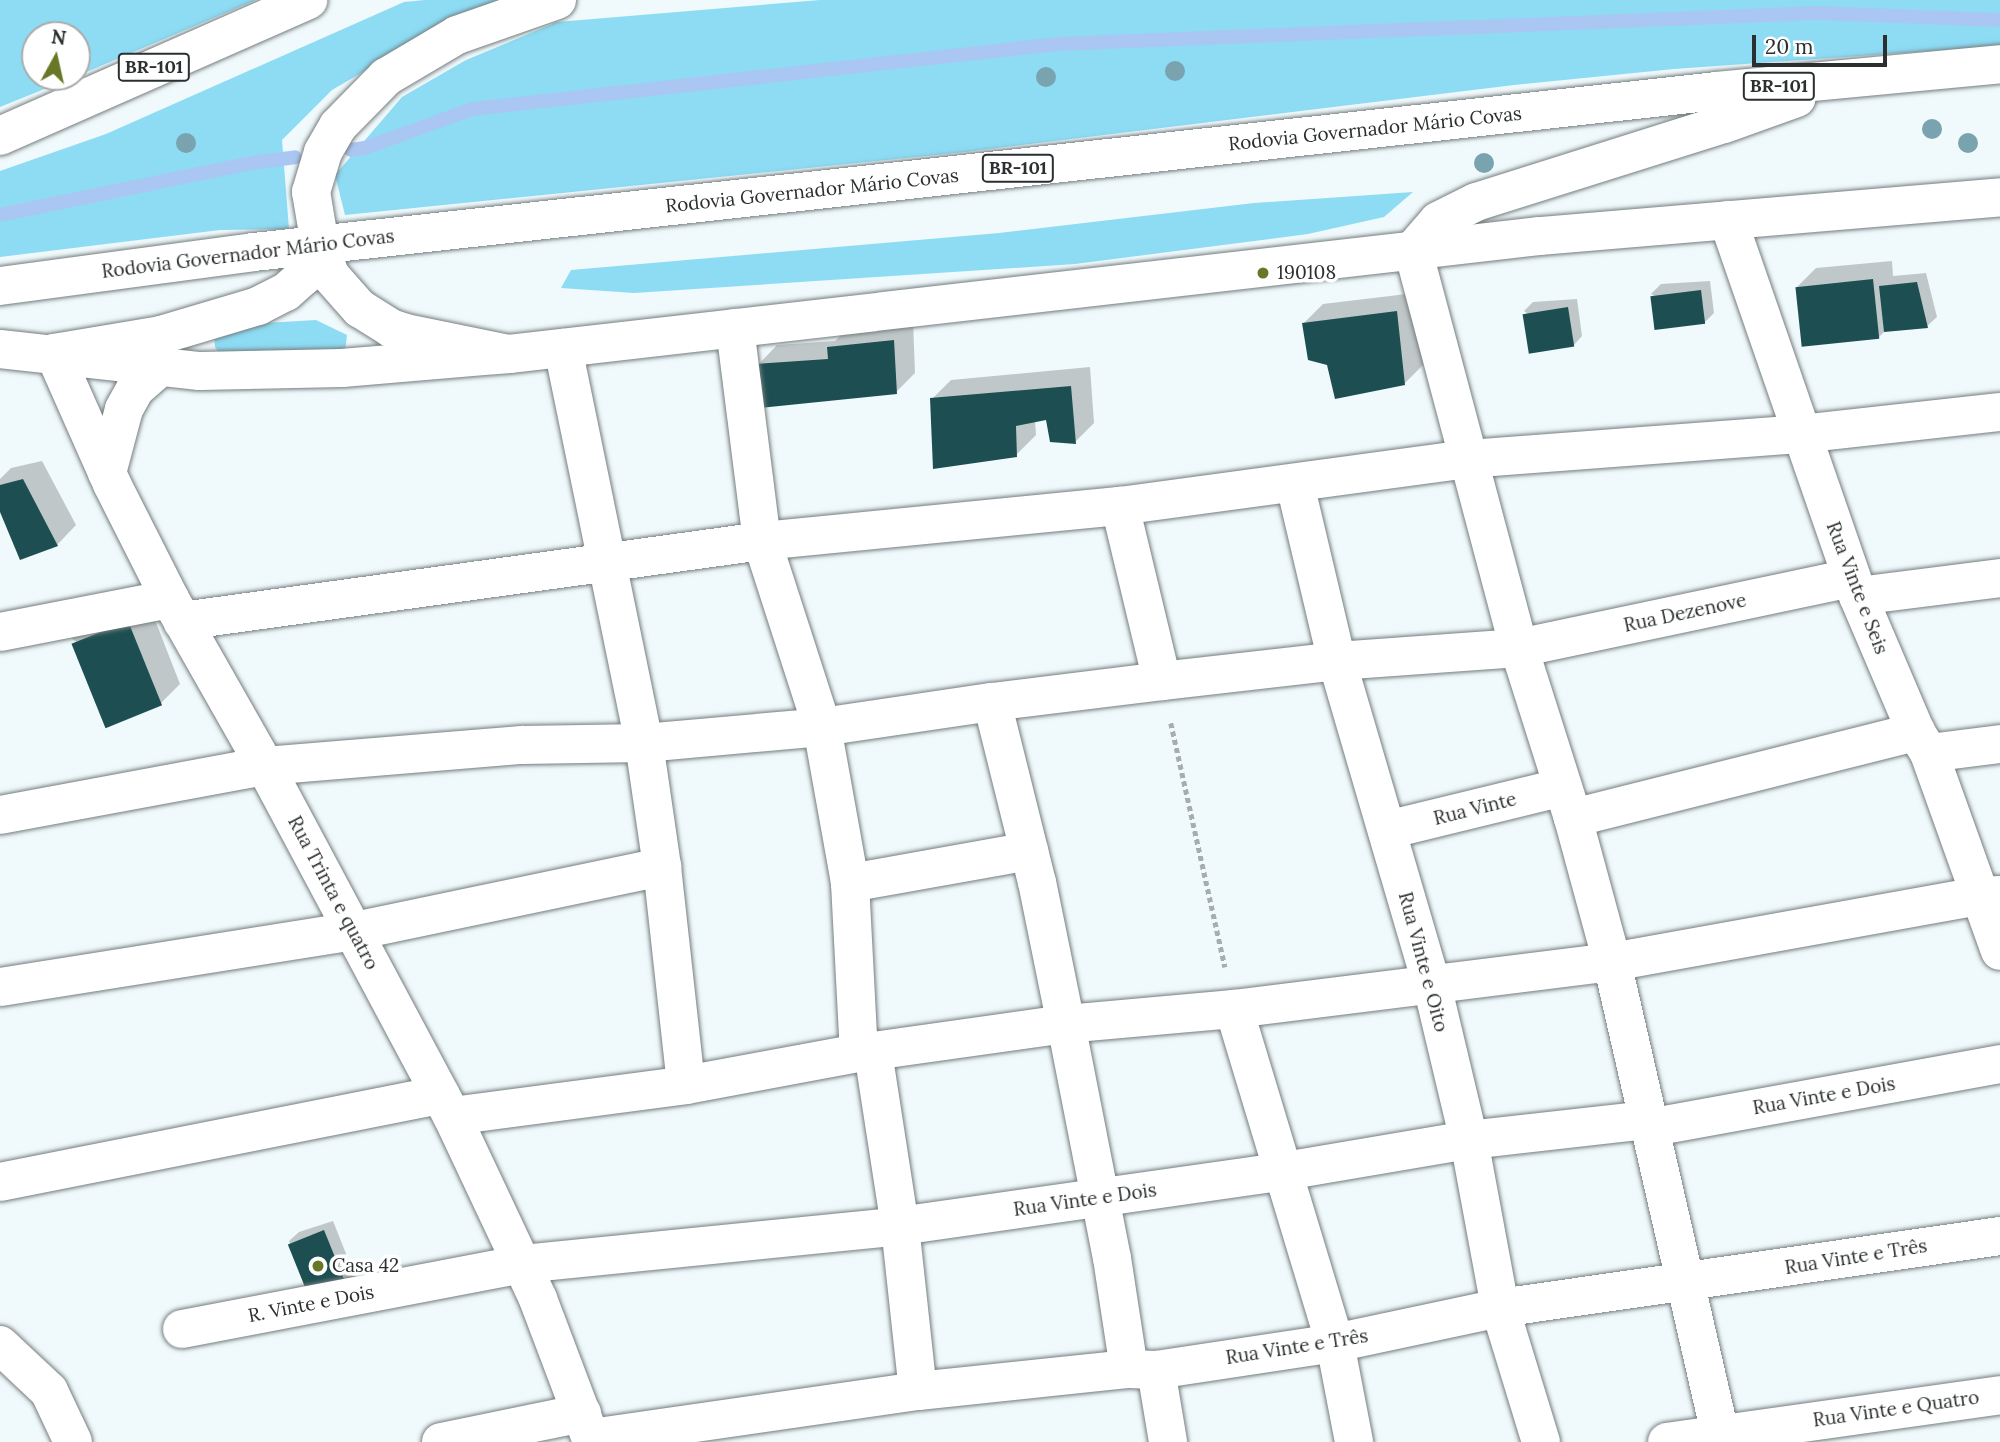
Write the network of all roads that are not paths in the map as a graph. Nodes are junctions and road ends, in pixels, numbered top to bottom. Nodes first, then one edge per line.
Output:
1 (308, 0) edge
2 (557, 0) edge
3 (2000, 64) edge
4 (1842, 82) junction
5 (0, 136) edge
6 (2000, 197) edge
7 (1728, 220) junction
8 (320, 245) junction
9 (1413, 250) junction
10 (0, 286) edge
11 (735, 328) junction
12 (564, 348) junction
13 (0, 349) edge
14 (54, 353) junction
15 (509, 354) junction
16 (159, 368) junction
17 (2000, 412) edge
18 (1800, 434) junction
19 (1468, 459) junction
20 (107, 472) junction
21 (1295, 484) junction
22 (1120, 506) junction
23 (762, 541) junction
24 (608, 561) junction
25 (2000, 578) edge
26 (1854, 587) junction
27 (176, 610) junction
28 (0, 632) edge
29 (1520, 648) junction
30 (1337, 661) junction
31 (1162, 681) junction
32 (992, 702) junction
33 (822, 727) junction
34 (644, 743) junction
35 (1923, 743) junction
36 (2000, 744) edge
37 (265, 766) junction
38 (1568, 802) junction
39 (0, 815) edge
40 (1387, 830) junction
41 (1029, 850) junction
42 (662, 867) junction
43 (850, 883) junction
44 (1990, 896) edge
45 (355, 931) junction
46 (2000, 951) edge
47 (1612, 962) junction
48 (1432, 985) junction
49 (0, 987) edge
50 (1234, 1009) junction
51 (1066, 1024) junction
52 (866, 1053) junction
53 (2000, 1064) edge
54 (686, 1085) junction
55 (446, 1105) junction
56 (1647, 1124) junction
57 (1469, 1140) junction
58 (1285, 1171) junction
59 (0, 1182) edge
60 (1101, 1198) junction
61 (900, 1226) junction
62 (2000, 1236) edge
63 (522, 1264) junction
64 (1687, 1283) junction
65 (1500, 1308) junction
66 (182, 1329) dead end
67 (1335, 1343) junction
68 (0, 1345) edge
69 (1143, 1369) junction
70 (918, 1391) junction
71 (2000, 1395) edge
72 (588, 1431) edge
73 (1720, 1438) edge
74 (73, 1442) edge
75 (441, 1442) edge
76 (1168, 1442) edge
77 (1354, 1442) edge
78 (1541, 1442) edge
79 (1667, 1442) edge

1 - 5 main road, BR-101
2 - 8 main road
3 - 4 main road, Rodovia Governador Mário Covas / BR-101
4 - 8 main road, Rodovia Governador Mário Covas / BR-101
4 - 9 main road
6 - 7 main road
7 - 9 main road
7 - 18 main road, Rua Vinte e Seis
8 - 10 main road, Rodovia Governador Mário Covas / BR-101
8 - 14 main road
8 - 15 main road
9 - 11 main road
9 - 19 main road
11 - 12 main road
11 - 23 main road
12 - 15 main road
12 - 24 main road
13 - 14 main road
14 - 16 main road
14 - 20 main road, Rua Trinta e quatro
15 - 16 main road
16 - 20 main road
17 - 18 main road
18 - 19 main road
18 - 26 main road, Rua Vinte e Seis
19 - 21 main road
19 - 29 main road
20 - 27 main road, Rua Trinta e quatro
21 - 22 main road
21 - 30 main road, Rua Vinte e Oito
22 - 23 main road
22 - 31 main road
23 - 24 main road
23 - 33 main road
24 - 27 main road
24 - 34 main road
25 - 26 main road, Rua Dezenove
26 - 29 main road, Rua Dezenove
26 - 35 main road, Rua Vinte e Seis
27 - 28 main road
27 - 37 main road, Rua Trinta e quatro
29 - 30 main road, Rua Dezenove
29 - 38 main road
30 - 31 main road, Rua Dezenove
30 - 40 main road, Rua Vinte e Oito
31 - 32 main road, Rua Dezenove
32 - 33 main road, Rua Dezenove
32 - 41 main road
33 - 34 main road, Rua Dezenove
33 - 43 main road
34 - 37 main road, Rua Dezenove
34 - 42 main road
35 - 36 main road, Rua Vinte
35 - 38 main road, Rua Vinte
35 - 44 main road, Rua Vinte e Seis
37 - 39 main road, Rua Dezenove
37 - 45 main road, Rua Trinta e quatro
38 - 40 main road, Rua Vinte
38 - 47 main road
40 - 48 main road, Rua Vinte e Oito
41 - 43 main road
41 - 51 main road
42 - 45 main road
42 - 54 main road
43 - 52 main road
44 - 46 main road, Rua Vinte e Seis
44 - 47 main road
45 - 49 main road
45 - 55 main road, Rua Trinta e quatro
47 - 48 main road
47 - 56 main road
48 - 50 main road
48 - 57 main road, Rua Vinte e Oito
50 - 51 main road
50 - 58 main road
51 - 52 main road
51 - 60 main road
52 - 54 main road
52 - 61 main road
53 - 56 main road, Rua Vinte e Dois
54 - 55 main road
55 - 59 main road
55 - 63 main road, Rua Trinta e quatro
56 - 57 main road, Rua Vinte e Dois
56 - 64 main road
57 - 58 main road, Rua Vinte e Dois
57 - 65 main road, Rua Vinte e Oito
58 - 60 main road, Rua Vinte e Dois
58 - 67 main road
60 - 61 main road, Rua Vinte e Dois
60 - 69 main road
61 - 63 main road, Rua Vinte e Dois
61 - 70 main road
62 - 64 main road, Rua Vinte e Três
63 - 66 main road, R. Vinte e Dois
63 - 72 main road, Rua Trinta e quatro
64 - 65 main road, Rua Vinte e Três
64 - 73 main road
65 - 67 main road, Rua Vinte e Três
65 - 78 main road, Rua Vinte e Oito
67 - 69 main road, Rua Vinte e Três
67 - 77 main road
68 - 74 main road
69 - 70 main road, Rua Vinte e Três
69 - 76 main road
70 - 72 main road, Rua Vinte e Três
71 - 73 main road, Rua Vinte e Quatro
72 - 75 main road, Rua Vinte e Três
73 - 79 main road, Rua Vinte e Quatro

